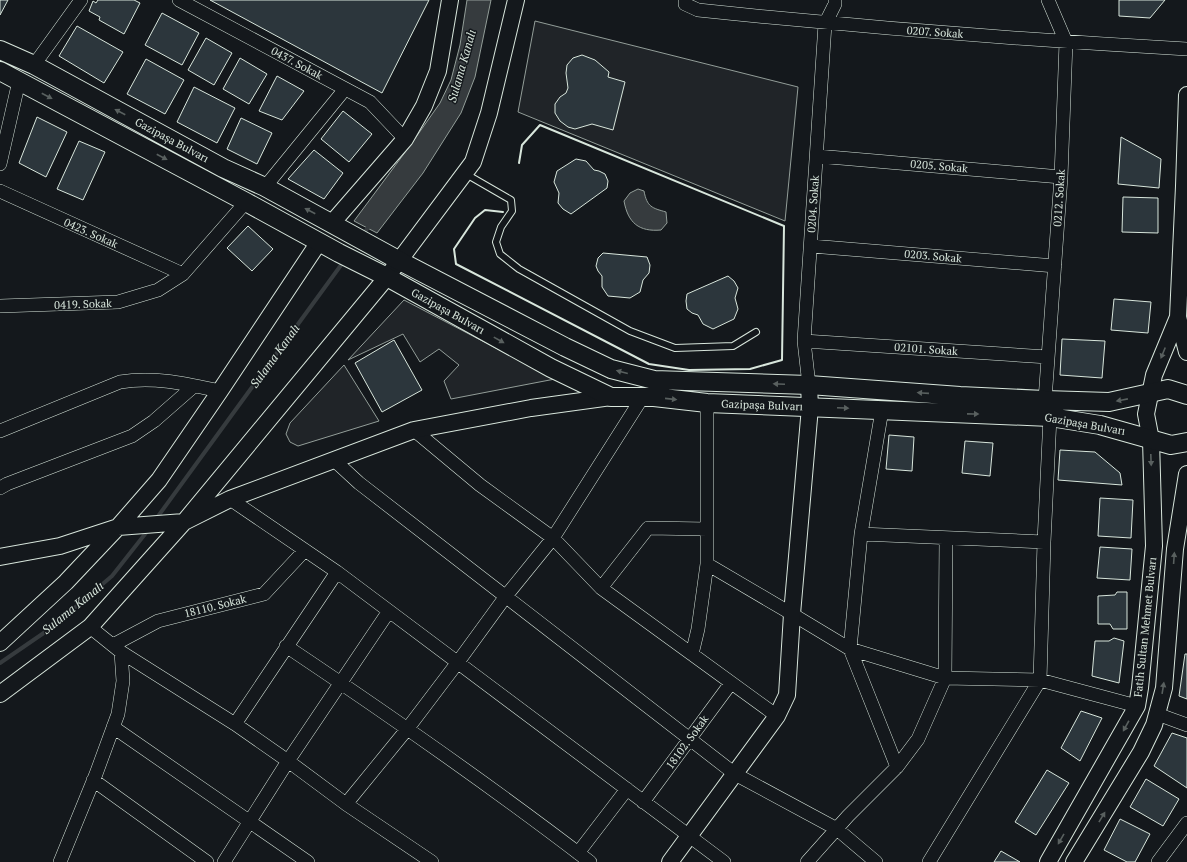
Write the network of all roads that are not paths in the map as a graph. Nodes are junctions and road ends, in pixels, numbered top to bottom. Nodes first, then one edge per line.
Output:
1 (81, 0) edge
2 (179, 0) edge
3 (450, 0) edge
4 (516, 0) edge
5 (835, 0) edge
6 (1048, 0) edge
7 (685, 2) edge
8 (825, 24) junction
9 (1066, 42) junction
10 (1187, 49) edge
11 (0, 50) edge
12 (34, 66) junction
13 (0, 71) edge
14 (19, 81) junction
15 (345, 89) junction
16 (1187, 95) edge
17 (405, 139) junction
18 (816, 156) junction
19 (0, 164) edge
20 (464, 173) junction
21 (1061, 177) junction
22 (265, 187) junction
23 (0, 191) edge
24 (246, 202) junction
25 (338, 226) junction
26 (319, 242) junction
27 (811, 246) junction
28 (398, 260) junction
29 (1055, 266) junction
30 (183, 274) junction
31 (387, 277) junction
32 (0, 306) edge
33 (1178, 317) junction
34 (756, 332) dead end
35 (804, 341) junction
36 (1187, 352) edge
37 (1048, 357) junction
38 (809, 385) junction
39 (194, 386) junction
40 (220, 391) junction
41 (1151, 394) junction
42 (1187, 395) edge
43 (610, 397) junction
44 (642, 398) junction
45 (707, 403) junction
46 (810, 407) junction
47 (1048, 408) junction
48 (882, 410) junction
49 (414, 430) junction
50 (0, 431) edge
51 (1151, 440) junction
52 (1187, 442) edge
53 (334, 460) junction
54 (1187, 474) edge
55 (0, 488) edge
56 (230, 499) junction
57 (184, 522) junction
58 (118, 527) junction
59 (707, 529) junction
60 (861, 534) junction
61 (553, 538) junction
62 (946, 538) junction
63 (1044, 542) junction
64 (305, 550) junction
65 (0, 557) edge
66 (707, 564) junction
67 (337, 572) junction
68 (601, 588) junction
69 (506, 596) junction
70 (389, 611) junction
71 (792, 614) junction
72 (90, 627) junction
73 (0, 643) edge
74 (286, 646) junction
75 (117, 648) junction
76 (850, 649) junction
77 (692, 654) junction
78 (458, 662) junction
79 (944, 678) junction
80 (1040, 680) junction
81 (340, 683) junction
82 (731, 683) junction
83 (0, 694) edge
84 (1137, 706) junction
85 (1157, 714) junction
86 (777, 716) junction
87 (235, 724) junction
88 (1187, 725) edge
89 (113, 727) junction
90 (408, 728) junction
91 (690, 739) junction
92 (288, 760) junction
93 (897, 767) junction
94 (735, 774) junction
95 (93, 780) junction
96 (627, 789) junction
97 (644, 802) junction
98 (346, 804) junction
99 (250, 822) junction
100 (1187, 823) edge
101 (837, 829) junction
102 (689, 836) junction
103 (578, 853) junction
104 (60, 862) edge
105 (207, 862) edge
106 (224, 862) edge
107 (308, 862) edge
108 (432, 862) edge
109 (590, 862) edge
110 (670, 862) edge
111 (724, 862) edge
112 (807, 862) edge
113 (876, 862) edge
114 (929, 862) edge
115 (1048, 862) edge
116 (1074, 862) edge
117 (1158, 862) edge

1 - 12 street
2 - 15 street, 0437. Sokak
3 - 17 street
4 - 20 street
5 - 8 street
6 - 9 street, 0212. Sokak
7 - 8 street, 0207. Sokak
8 - 9 street, 0207. Sokak
8 - 18 street, 0204. Sokak
9 - 10 street, 0207. Sokak
9 - 21 street, 0212. Sokak
11 - 12 main road, Gazipaşa Bulvarı
22 -> 12 main road, Gazipaşa Bulvarı
13 - 14 main road, Gazipaşa Bulvarı
14 - 19 street
14 -> 24 main road, Gazipaşa Bulvarı
15 - 17 street, 0437. Sokak
15 - 22 street
16 - 33 street
17 - 25 street
18 - 21 street, 0205. Sokak
18 - 27 street, 0204. Sokak
20 - 28 street
20 - 34 lane
21 - 29 street, 0212. Sokak
25 -> 22 main road, Gazipaşa Bulvarı
23 - 30 street, 0423. Sokak
24 - 26 main road, Gazipaşa Bulvarı
24 - 30 street, 0419. Sokak
25 - 28 main road, Gazipaşa Bulvarı
26 - 31 main road, Gazipaşa Bulvarı
26 - 40 street
27 - 29 street, 0203. Sokak
27 - 35 street, 0204. Sokak
28 - 31 street
38 -> 28 main road, Gazipaşa Bulvarı
29 - 37 street, 0212. Sokak
30 - 32 street, 0419. Sokak
31 -> 43 main road, Gazipaşa Bulvarı
31 - 57 street
33 - 36 street
33 -> 41 street, Fatih Sultan Mehmet Bulvarı
35 - 37 street, 02101. Sokak
35 - 38 street, 0204. Sokak
37 - 47 street, 0212. Sokak
38 - 46 street
47 -> 38 main road, Gazipaşa Bulvarı
39 - 40 street
39 - 50 street
39 - 55 street
40 - 58 street
41 - 42 main road, Gazipaşa Bulvarı
41 -> 47 main road, Gazipaşa Bulvarı
41 - 51 street, Fatih Sultan Mehmet Bulvarı
43 - 44 main road, Gazipaşa Bulvarı
43 - 49 street
44 -> 45 main road, Gazipaşa Bulvarı
44 - 61 street
45 - 46 main road, Gazipaşa Bulvarı
45 - 59 street
46 -> 48 main road, Gazipaşa Bulvarı
46 - 71 street
48 -> 47 main road, Gazipaşa Bulvarı
47 - 51 main road, Gazipaşa Bulvarı
47 - 63 street, 0212. Sokak
48 - 60 street
49 - 53 street
49 - 61 street
51 - 52 main road, Gazipaşa Bulvarı
51 -> 84 street, Fatih Sultan Mehmet Bulvarı
53 - 56 street
53 - 69 street
85 -> 54 street, Fatih Sultan Mehmet Bulvarı
56 - 57 street
56 - 64 street
57 - 58 street
57 - 72 street
58 - 65 street
58 - 73 street
59 - 66 street
59 - 68 street
60 - 62 street
60 - 76 street
61 - 68 street
61 - 69 street
62 - 63 street
62 - 79 street
63 - 80 street, 0212. Sokak
64 - 67 street
64 - 75 street, 18110. Sokak
66 - 71 street
66 - 77 street
67 - 70 street
67 - 74 street
68 - 77 street
69 - 78 street
69 - 91 street
70 - 78 street
70 - 81 street
71 - 76 street
71 - 86 street
72 - 75 street
72 - 83 street
74 - 81 street
74 - 87 street
75 - 87 street
75 - 89 street
76 - 79 street
76 - 93 street
77 - 82 street
78 - 90 street
78 - 96 street
79 - 80 street
79 - 93 street
80 - 84 street
80 - 114 street
81 - 90 street
81 - 92 street
82 - 86 street
82 - 91 street, 18102. Sokak
84 -> 115 street, Fatih Sultan Mehmet Bulvarı
85 - 88 street
116 -> 85 street, Fatih Sultan Mehmet Bulvarı
86 - 94 street
87 - 92 street
89 - 95 street
89 - 99 street
90 - 98 street
90 - 103 street
91 - 94 street
91 - 97 street, 18102. Sokak
92 - 98 street
92 - 99 street
93 - 101 street
94 - 101 street
94 - 102 street
95 - 104 street
95 - 105 street
96 - 97 street
96 - 103 street
97 - 102 street
98 - 108 street
99 - 106 street
99 - 107 street
100 - 117 street
101 - 112 street
101 - 113 street
102 - 110 street
102 - 111 street
103 - 109 street

